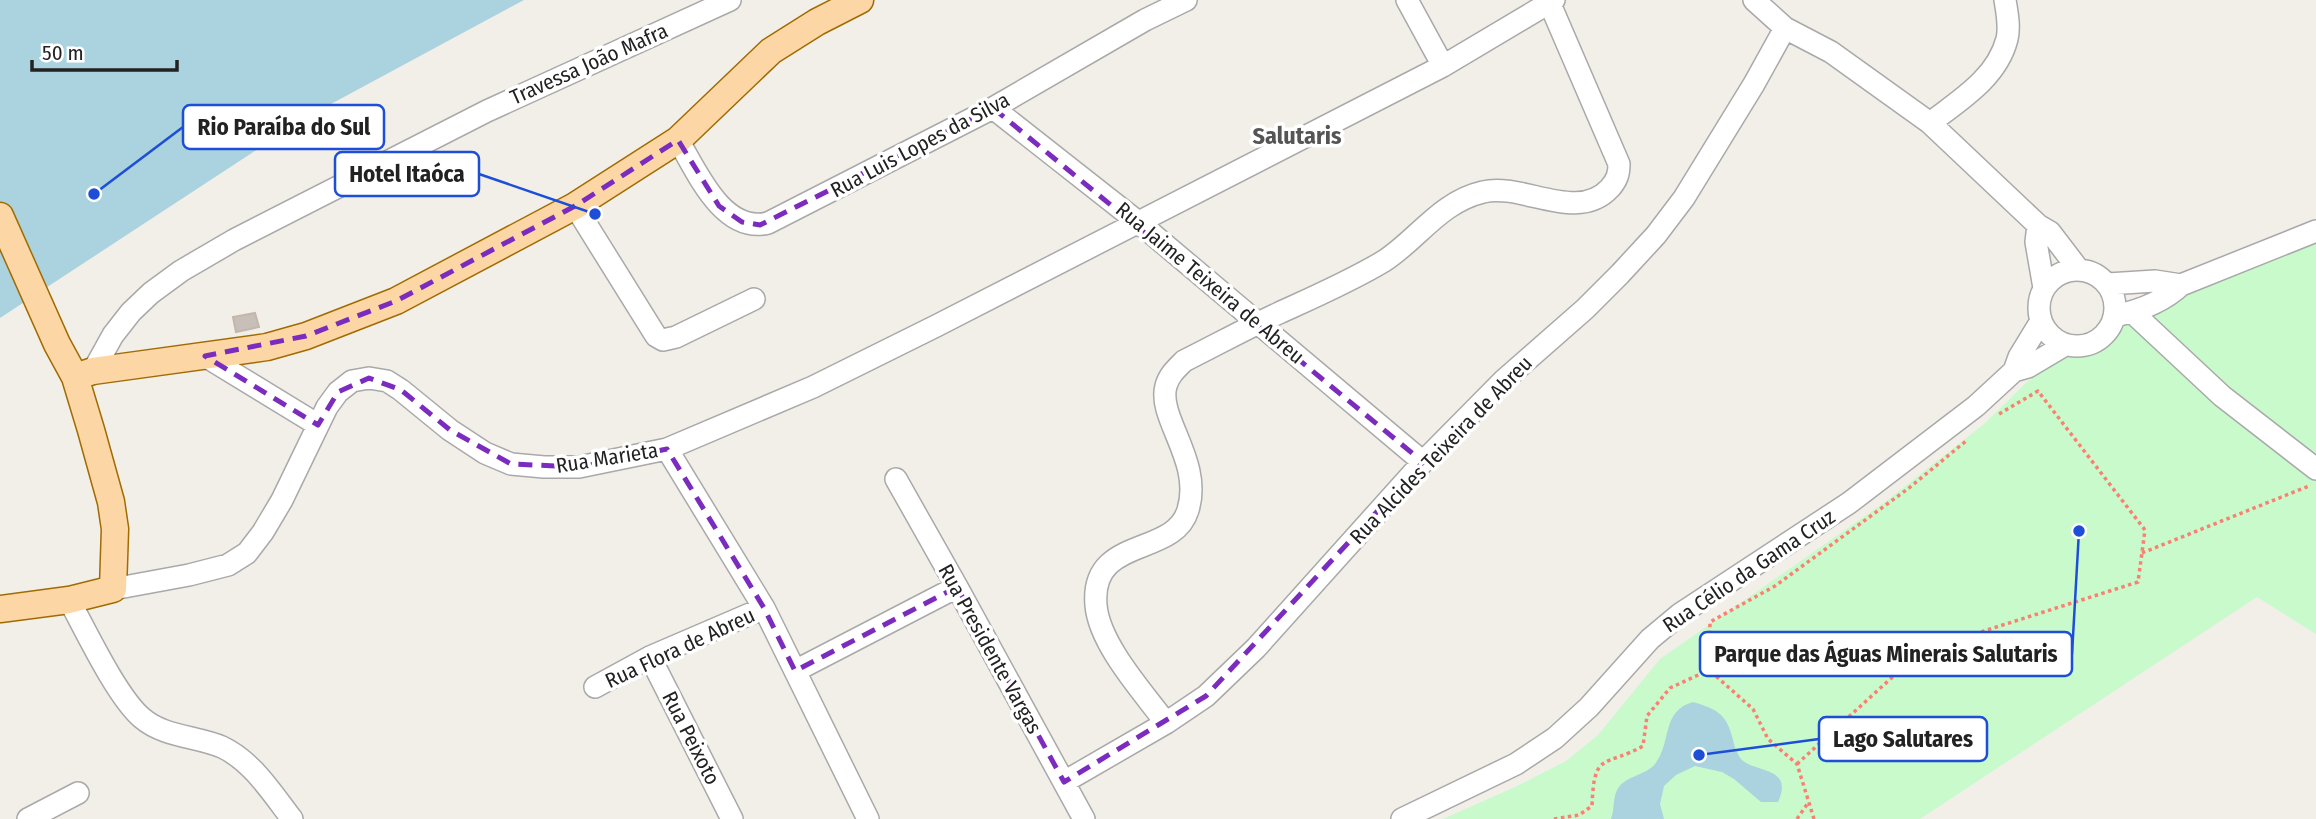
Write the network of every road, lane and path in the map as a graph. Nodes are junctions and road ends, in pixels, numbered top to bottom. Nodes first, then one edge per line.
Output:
1 (730, 0) edge
2 (860, 0) edge
3 (1186, 0) edge
4 (1408, 0) edge
5 (1754, 0) edge
6 (2005, 0) edge
7 (1552, 2) edge
8 (1785, 27) junction
9 (1443, 66) junction
10 (993, 108) junction
11 (1930, 123) junction
12 (678, 140) junction
13 (575, 206) junction
14 (0, 216) edge
15 (1138, 222) junction
16 (2038, 225) junction
17 (2316, 231) edge
18 (2079, 270) junction
19 (2108, 284) junction
20 (2181, 285) junction
21 (2044, 288) junction
22 (754, 299) dead end
23 (2123, 314) junction
24 (2041, 321) junction
25 (1258, 323) junction
26 (2065, 345) junction
27 (205, 356) junction
28 (2014, 371) junction
29 (84, 374) junction
30 (1989, 422) dead end
31 (318, 425) junction
32 (1969, 439) dead end
33 (667, 449) junction
34 (1423, 462) junction
35 (2316, 469) edge
36 (896, 479) dead end
37 (2316, 484) edge
38 (2142, 553) junction
39 (957, 587) junction
40 (113, 589) junction
41 (69, 600) junction
42 (764, 608) junction
43 (0, 609) edge
44 (650, 657) junction
45 (1709, 670) junction
46 (795, 671) junction
47 (595, 687) dead end
48 (1166, 723) junction
49 (1797, 764) junction
50 (1064, 782) junction
51 (78, 793) dead end
52 (28, 819) edge
53 (292, 819) edge
54 (732, 819) edge
55 (868, 819) edge
56 (1084, 819) edge
57 (1402, 819) edge
58 (1554, 819) edge
59 (1797, 819) edge
60 (1814, 819) edge

1 - 29 street, Travessa João Mafra
2 - 12 main road
3 - 10 street, Rua Luis Lopes da Silva
4 - 9 street
5 - 8 street
6 - 11 street
7 - 9 street, Rua Marieta
7 - 25 street
8 - 11 street
8 - 34 street, Rua Alcides Teixeira de Abreu
9 - 15 street, Rua Marieta
10 - 12 street, Rua Luis Lopes da Silva
10 - 15 street, Rua Jaime Teixeira de Abreu
11 - 16 street
12 - 13 main road
13 - 22 street
13 - 27 main road
14 - 29 main road
15 - 25 street, Rua Jaime Teixeira de Abreu
15 - 33 street, Rua Marieta
16 - 18 street
16 - 21 street
17 - 20 street
18 - 19 street
18 - 21 street
19 - 20 street
19 - 23 street
20 - 23 street
21 - 24 street
23 - 26 street
23 - 35 street
24 - 26 street
24 - 28 street
25 - 34 street, Rua Jaime Teixeira de Abreu
25 - 48 street
26 - 28 street, Rua Célio da Gama Cruz
27 - 29 main road
27 - 31 street
28 - 57 street, Rua Célio da Gama Cruz
29 - 40 main road
30 - 38 path
31 - 33 street, Rua Marieta
31 - 40 street, Rua Marieta
32 - 45 path
33 - 42 street
34 - 48 street, Rua Alcides Teixeira de Abreu
36 - 39 street, Rua Presidente Vargas
37 - 38 path
38 - 49 path
39 - 46 street
39 - 50 street, Rua Presidente Vargas
40 - 41 main road
41 - 43 main road
41 - 53 street
42 - 44 street, Rua Flora de Abreu
42 - 46 street
44 - 47 street, Rua Flora de Abreu
44 - 54 street, Rua Peixoto
45 - 49 path
45 - 58 path
46 - 55 street
48 - 50 street, Rua Alcides Teixeira de Abreu
49 - 59 path
49 - 60 path
50 - 56 street, Rua Presidente Vargas
51 - 52 street

